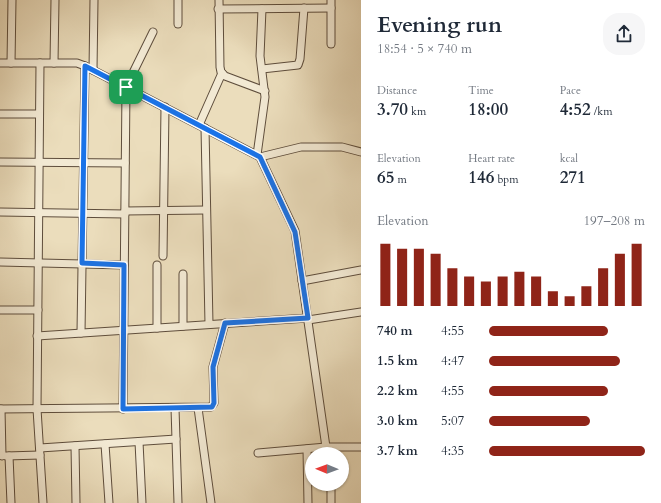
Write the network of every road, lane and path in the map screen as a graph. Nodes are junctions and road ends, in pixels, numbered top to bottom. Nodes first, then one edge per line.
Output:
1 (12, 0) edge
2 (55, 0) edge
3 (94, 0) edge
4 (178, 0) edge
5 (219, 0) edge
6 (330, 0) edge
7 (304, 8) junction
8 (330, 8) junction
9 (218, 9) junction
10 (262, 9) junction
11 (178, 24) dead end
12 (153, 32) dead end
13 (330, 44) dead end
14 (0, 63) edge
15 (12, 63) junction
16 (40, 63) junction
17 (54, 63) junction
18 (85, 66) junction
19 (262, 69) junction
20 (93, 70) junction
21 (222, 73) junction
22 (126, 87) junction
23 (265, 91) junction
24 (165, 107) junction
25 (0, 114) edge
26 (39, 114) junction
27 (202, 127) junction
28 (361, 152) edge
29 (259, 156) junction
30 (0, 162) edge
31 (39, 162) junction
32 (84, 163) junction
33 (125, 163) junction
34 (164, 210) junction
35 (206, 210) junction
36 (0, 212) edge
37 (125, 212) junction
38 (38, 213) junction
39 (83, 214) junction
40 (163, 256) dead end
41 (0, 262) edge
42 (38, 262) junction
43 (82, 263) junction
44 (124, 265) junction
45 (157, 265) dead end
46 (361, 270) edge
47 (183, 274) dead end
48 (302, 281) junction
49 (0, 310) edge
50 (38, 310) junction
51 (361, 312) edge
52 (308, 319) junction
53 (225, 323) junction
54 (209, 324) junction
55 (183, 326) junction
56 (157, 328) junction
57 (123, 330) junction
58 (81, 333) junction
59 (37, 336) junction
60 (174, 408) junction
61 (198, 408) junction
62 (37, 409) junction
63 (123, 409) junction
64 (0, 410) edge
65 (176, 439) junction
66 (138, 442) junction
67 (105, 444) junction
68 (75, 446) junction
69 (326, 447) edge
70 (349, 447) edge
71 (361, 447) edge
72 (305, 449) edge
73 (40, 451) junction
74 (258, 452) dead end
75 (4, 456) edge
76 (308, 491) edge
77 (331, 491) edge
78 (11, 503) edge
79 (43, 503) edge
80 (76, 503) edge
81 (109, 503) edge
82 (142, 503) edge
83 (178, 503) edge
84 (211, 503) edge
85 (308, 503) edge
86 (331, 503) edge

1 - 15 street
2 - 17 street
3 - 20 street
4 - 11 street
5 - 9 street
6 - 8 street
7 - 8 street
7 - 10 street
7 - 19 street
8 - 13 street
9 - 10 street
9 - 21 street
10 - 19 street
12 - 22 street
14 - 15 street
15 - 16 street
16 - 17 street
16 - 26 street
17 - 18 street
18 - 20 street
18 - 32 street
19 - 23 street
20 - 22 street
21 - 23 street
21 - 27 street
22 - 24 street
22 - 33 street
23 - 29 street
24 - 27 street
24 - 34 street
25 - 26 street
26 - 31 street
27 - 29 street
27 - 35 street
28 - 29 street
29 - 48 street
30 - 31 street
31 - 32 street
31 - 38 street
32 - 33 street
32 - 39 street
33 - 37 street
34 - 35 street
34 - 37 street
34 - 40 street
35 - 54 street
36 - 38 street
37 - 39 street
37 - 44 street
38 - 39 street
38 - 42 street
39 - 43 street
41 - 42 street
42 - 43 street
42 - 50 street
43 - 44 street
43 - 58 street
44 - 57 street
45 - 56 street
46 - 48 street
47 - 55 street
48 - 52 street
49 - 50 street
50 - 59 street
51 - 52 street
52 - 53 street
52 - 69 street
53 - 54 street
53 - 61 street
54 - 55 street
55 - 56 street
56 - 57 street
57 - 58 street
57 - 63 street
58 - 59 street
59 - 62 street
60 - 61 street
60 - 63 street
60 - 65 street
61 - 84 street
62 - 63 street
62 - 64 street
62 - 73 street
64 - 75 street
65 - 66 street
65 - 83 street
66 - 67 street
66 - 82 street
67 - 68 street
67 - 81 street
68 - 73 street
68 - 80 street
70 - 71 street
72 - 74 street
73 - 75 street
73 - 79 street
75 - 78 street
76 - 85 street
77 - 86 street

